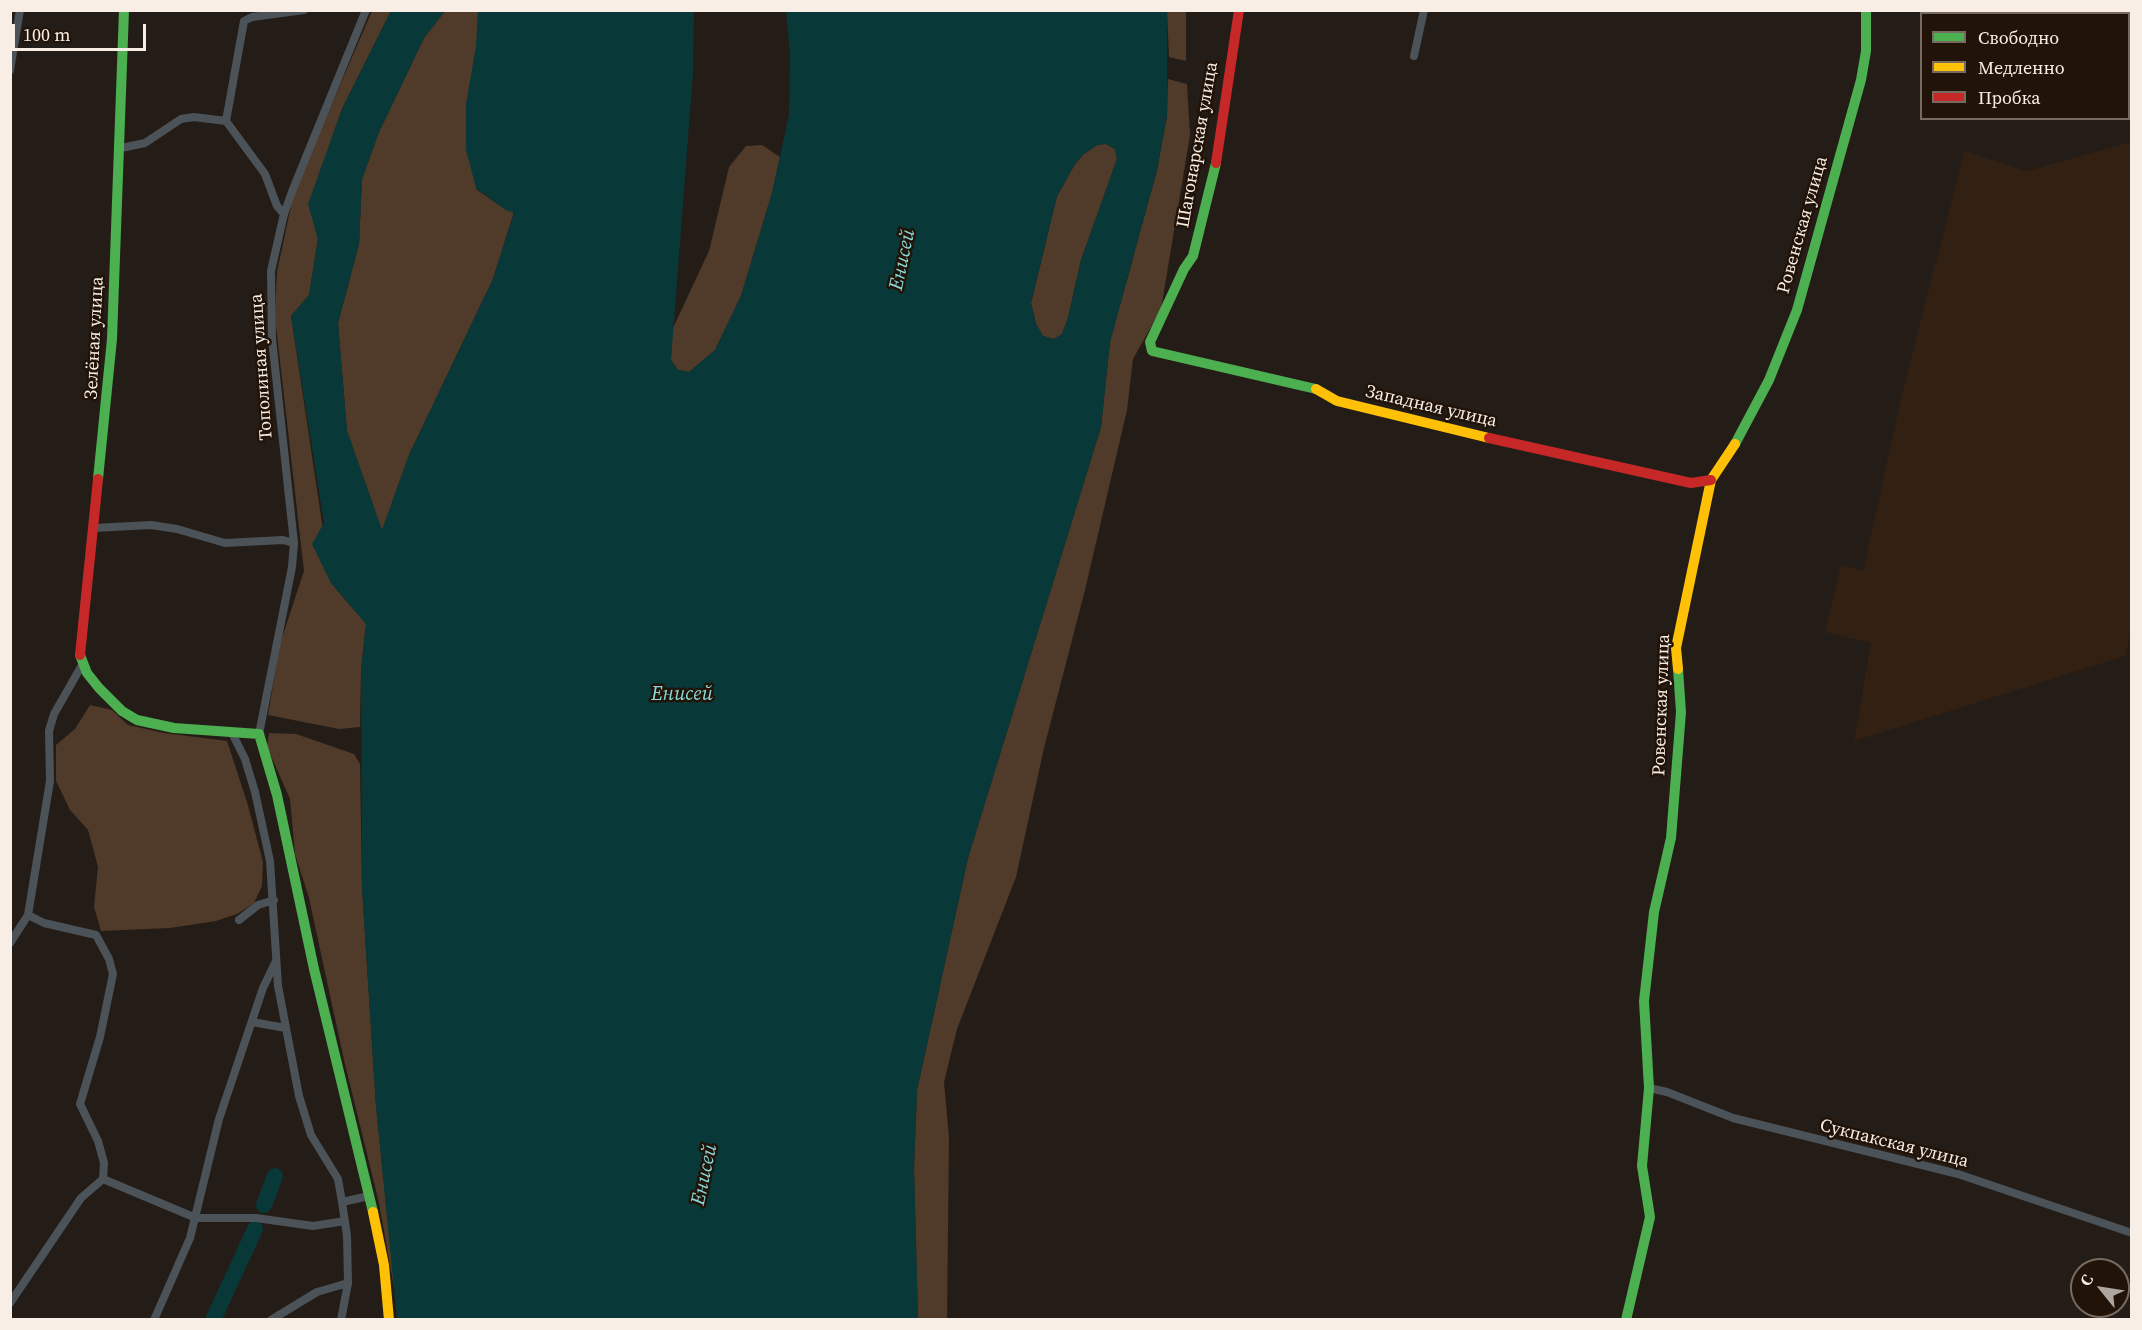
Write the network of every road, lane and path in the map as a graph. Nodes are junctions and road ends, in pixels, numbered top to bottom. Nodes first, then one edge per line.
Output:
1 (20, 10) edge
2 (124, 10) edge
3 (304, 10) edge
4 (366, 10) edge
5 (1239, 10) edge
6 (1424, 10) edge
7 (1866, 10) edge
8 (1414, 56) dead end
9 (10, 70) edge
10 (226, 121) junction
11 (121, 148) junction
12 (284, 214) junction
13 (1150, 347) joint
14 (1711, 480) junction
15 (94, 528) junction
16 (294, 543) junction
17 (82, 665) junction
18 (232, 733) junction
19 (259, 734) junction
20 (273, 900) junction
21 (28, 915) junction
22 (239, 920) dead end
23 (10, 944) edge
24 (276, 962) junction
25 (252, 1022) junction
26 (286, 1028) junction
27 (1649, 1088) junction
28 (103, 1179) junction
29 (369, 1196) junction
30 (342, 1202) junction
31 (196, 1218) junction
32 (345, 1221) junction
33 (2132, 1233) edge
34 (348, 1283) junction
35 (10, 1303) edge
36 (154, 1320) edge
37 (271, 1320) edge
38 (341, 1320) edge
39 (389, 1320) edge
40 (1626, 1320) edge

1 - 9 street
2 - 11 street, Зелёная улица
3 - 10 street
4 - 12 street, Тополиная улица
5 - 13 street, Шагонарская улица
6 - 8 street
7 - 14 street, Ровенская улица
10 - 11 street
10 - 12 street
11 - 15 street, Зелёная улица
12 - 16 street, Тополиная улица
13 - 14 street, Западная улица
14 - 27 street, Ровенская улица
15 - 16 street
15 - 17 street, Зелёная улица
16 - 19 street, Тополиная улица
17 - 18 street
17 - 21 street
18 - 19 street
18 - 20 street
19 - 29 street
20 - 22 street
20 - 24 street
21 - 23 street
21 - 28 street
24 - 25 street
24 - 26 street
25 - 26 street
25 - 31 street
26 - 30 street
27 - 33 street, Сукпакская улица
27 - 40 street, Ровенская улица
28 - 31 street
28 - 35 street
29 - 30 street
29 - 39 street
30 - 32 street
31 - 32 street
31 - 36 street
32 - 34 street
34 - 37 street
34 - 38 street

